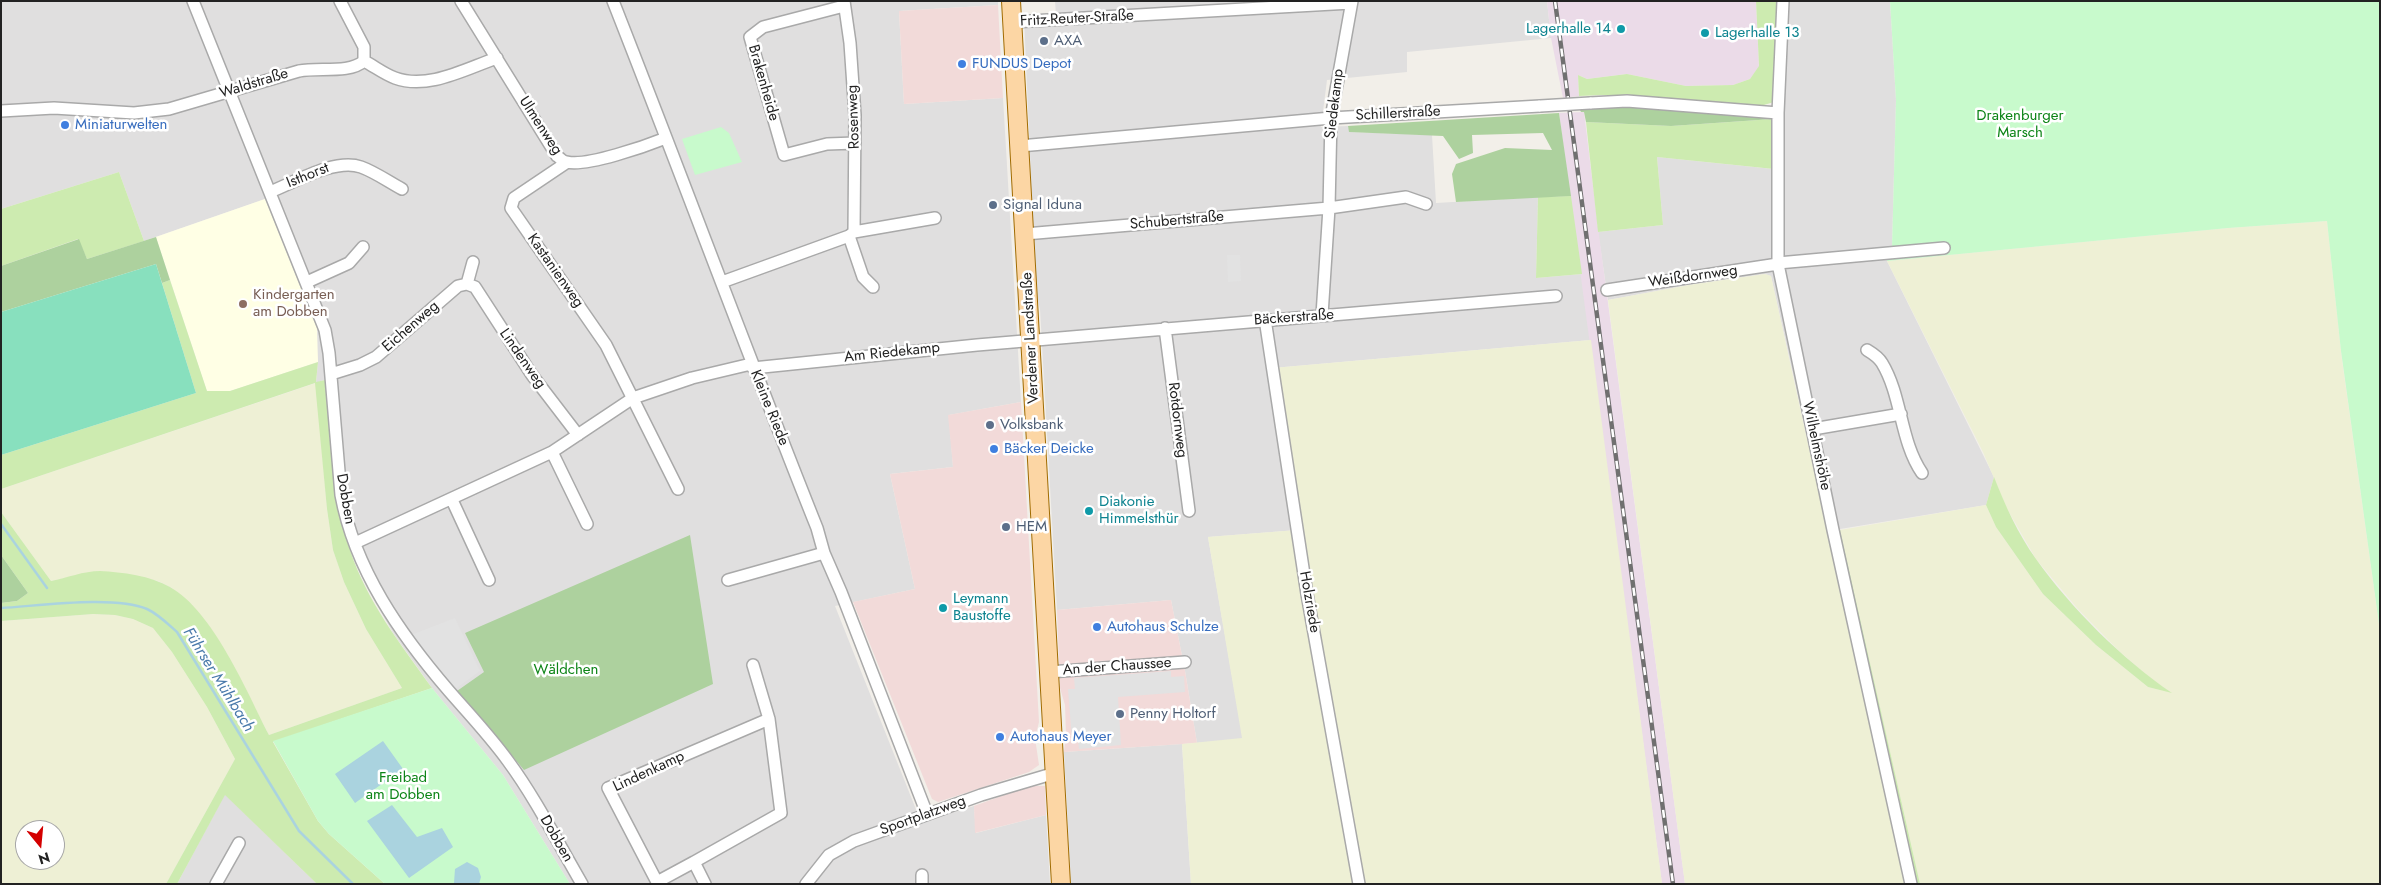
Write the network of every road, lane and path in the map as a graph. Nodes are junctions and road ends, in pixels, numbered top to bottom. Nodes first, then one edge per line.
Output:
1 (193, 1) edge
2 (340, 1) edge
3 (461, 1) edge
4 (613, 1) edge
5 (1011, 1) edge
6 (1783, 1) edge
7 (1351, 2) edge
8 (844, 4) edge
9 (1013, 22) junction
10 (497, 58) junction
11 (364, 61) junction
12 (230, 92) junction
13 (1, 111) edge
14 (1778, 113) junction
15 (1328, 118) junction
16 (666, 138) junction
17 (855, 143) junction
18 (1020, 146) junction
19 (566, 162) junction
20 (402, 188) dead end
21 (270, 192) junction
22 (1426, 204) dead end
23 (1329, 208) junction
24 (935, 218) dead end
25 (851, 234) junction
26 (1025, 234) junction
27 (362, 247) dead end
28 (1944, 248) dead end
29 (473, 262) dead end
30 (1778, 264) junction
31 (307, 282) junction
32 (722, 282) junction
33 (467, 284) junction
34 (873, 287) dead end
35 (1607, 290) dead end
36 (1556, 296) dead end
37 (1322, 315) junction
38 (1265, 320) junction
39 (1165, 328) junction
40 (1031, 341) junction
41 (1867, 350) dead end
42 (752, 366) junction
43 (331, 374) junction
44 (633, 398) junction
45 (1901, 414) junction
46 (1813, 430) junction
47 (578, 435) junction
48 (552, 452) junction
49 (1922, 473) dead end
50 (678, 489) dead end
51 (452, 500) junction
52 (1189, 511) dead end
53 (586, 524) dead end
54 (355, 543) junction
55 (824, 553) junction
56 (489, 580) dead end
57 (728, 580) dead end
58 (1185, 662) dead end
59 (753, 665) dead end
60 (1049, 672) junction
61 (769, 719) junction
62 (1055, 772) junction
63 (927, 814) junction
64 (239, 843) dead end
65 (694, 862) junction
66 (216, 884) edge
67 (582, 884) edge
68 (704, 884) edge
69 (806, 884) edge
70 (1061, 884) edge
71 (1359, 884) edge
72 (1911, 884) edge

1 - 12 street, Dobben
2 - 11 street
3 - 10 street, Ulmenweg
4 - 16 street, Kleine Riede
5 - 9 main road, Verdener Landstraße
6 - 14 street, Wilhelmshöhe
7 - 9 street, Fritz-Reuter-Straße
7 - 15 street, Siedekamp
8 - 17 street, Rosenweg
8 - 17 street, Brakenheide
9 - 18 main road, Verdener Landstraße
10 - 11 street
10 - 19 street, Ulmenweg
11 - 12 street, Waldstraße
12 - 13 street, Waldstraße
12 - 21 street, Dobben
14 - 15 street, Schillerstraße, bridge
14 - 30 street, Wilhelmshöhe
15 - 18 street, Schillerstraße
15 - 23 street, Siedekamp
16 - 19 street, Ulmenweg
16 - 32 street, Kleine Riede
17 - 25 street, Rosenweg
18 - 26 main road, Verdener Landstraße
19 - 44 street, Kastanienweg
20 - 21 street, Isthorst
21 - 31 street, Dobben
22 - 23 street
23 - 26 street, Schubertstraße
23 - 37 street, Siedekamp
24 - 25 street
25 - 32 street
25 - 34 street, Rosenweg
26 - 40 main road, Verdener Landstraße
27 - 31 street
28 - 30 street, Weißdornweg
29 - 33 street
30 - 35 street, Weißdornweg
30 - 46 street, Wilhelmshöhe
31 - 43 street, Dobben
32 - 42 street, Kleine Riede
33 - 43 street, Eichenweg
33 - 47 street, Lindenweg
36 - 37 street, Bäckerstraße
37 - 38 street, Bäckerstraße
38 - 39 street, Bäckerstraße
38 - 71 street, Holzriede
39 - 40 street, Bäckerstraße
39 - 52 street, Rotdornweg
40 - 42 street, Am Riedekamp
40 - 60 main road, Verdener Landstraße
41 - 45 street
42 - 44 street, Am Riedekamp
42 - 55 street, Kleine Riede
43 - 54 street, Dobben
44 - 47 street, Am Riedekamp
44 - 50 street
45 - 46 street
45 - 49 street
46 - 72 street, Wilhelmshöhe
47 - 48 street, Am Riedekamp
48 - 51 street, Am Riedekamp
48 - 53 street
51 - 54 street, Am Riedekamp
51 - 56 street
54 - 67 street, Dobben
55 - 57 street
55 - 63 street, Kleine Riede
58 - 60 street, An der Chaussee
59 - 61 street, Lindenkamp
60 - 62 main road, Verdener Landstraße
61 - 65 street, Lindenkamp
61 - 65 street, Lindenkamp
62 - 63 street, Sportplatzweg
62 - 70 main road, Verdener Landstraße
63 - 69 street, Sportplatzweg
64 - 66 street
65 - 68 street

